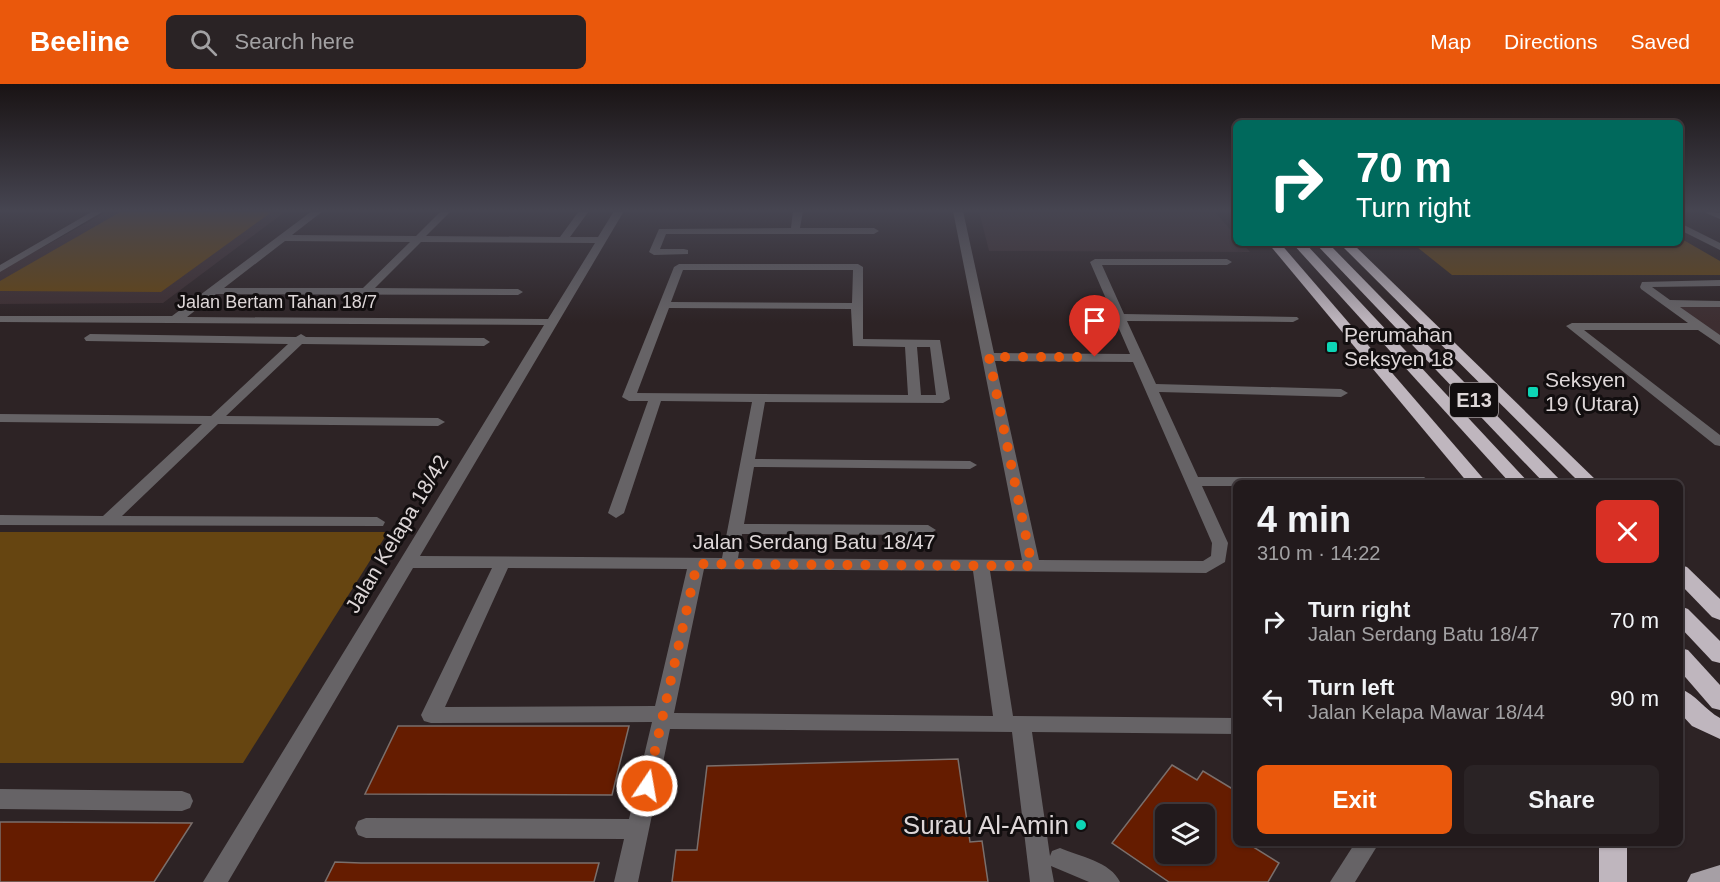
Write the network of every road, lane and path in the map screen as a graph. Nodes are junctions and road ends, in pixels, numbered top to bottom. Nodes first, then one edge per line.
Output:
1 (34, 248) edge
2 (269, 248) edge
3 (409, 248) edge
4 (596, 248) edge
5 (655, 248) edge
6 (686, 248) edge
7 (966, 248) edge
8 (1278, 248) edge
9 (1303, 248) edge
10 (1326, 248) edge
11 (1350, 248) edge
12 (684, 252) junction
13 (1227, 262) dead end
14 (679, 267) junction
15 (0, 268) edge
16 (1720, 283) edge
17 (213, 291) junction
18 (365, 292) junction
19 (518, 292) dead end
20 (1665, 303) junction
21 (1720, 304) edge
22 (664, 305) junction
23 (857, 306) junction
24 (1119, 316) junction
25 (0, 318) edge
26 (1293, 318) dead end
27 (176, 320) junction
28 (318, 320) junction
29 (554, 322) junction
30 (1699, 327) junction
31 (90, 338) dead end
32 (298, 341) junction
33 (1720, 341) edge
34 (484, 342) dead end
35 (911, 343) junction
36 (989, 357) junction
37 (1138, 358) junction
38 (1151, 388) junction
39 (1341, 393) dead end
40 (656, 397) junction
41 (759, 398) junction
42 (915, 399) junction
43 (0, 418) edge
44 (214, 420) junction
45 (438, 422) dead end
46 (1720, 442) edge
47 (747, 463) junction
48 (970, 465) dead end
49 (1475, 480) edge
50 (1517, 480) edge
51 (1551, 480) edge
52 (1587, 480) edge
53 (1193, 481) junction
54 (1233, 481) edge
55 (616, 513) dead end
56 (0, 520) edge
57 (107, 521) junction
58 (377, 522) dead end
59 (735, 529) junction
60 (928, 530) dead end
61 (406, 562) junction
62 (503, 562) junction
63 (697, 564) junction
64 (729, 564) junction
65 (981, 566) junction
66 (1032, 566) junction
67 (1683, 570) edge
68 (1683, 575) edge
69 (1720, 602) edge
70 (1720, 612) edge
71 (1683, 617) edge
72 (1720, 655) edge
73 (1683, 659) edge
74 (1683, 701) edge
75 (1720, 701) edge
76 (662, 717) junction
77 (1013, 724) junction
78 (1233, 726) edge
79 (1720, 729) edge
80 (0, 799) edge
81 (182, 801) dead end
82 (366, 828) dead end
83 (638, 830) junction
84 (1366, 846) edge
85 (1613, 846) edge
86 (1060, 859) dead end
87 (1720, 876) edge
88 (215, 882) edge
89 (626, 882) edge
90 (1042, 882) edge
91 (1108, 882) edge
92 (1342, 882) edge
93 (1613, 882) edge
94 (1699, 882) edge

1 - 15 street
2 - 17 street
3 - 18 street
4 - 29 street, Jalan Kelapa 18/42
5 - 12 street
6 - 12 street
7 - 36 street
8 - 49 highway
9 - 50 highway, E13
10 - 51 highway, E13
11 - 52 highway
12 - 14 street
13 - 24 street
14 - 22 street
14 - 23 street
16 - 20 street
17 - 18 street
17 - 27 street
18 - 19 street
20 - 21 street
20 - 30 street
22 - 23 street
22 - 40 street
23 - 35 street
24 - 26 street
24 - 37 street
25 - 27 street, Jalan Bertam Tahan 18/7
27 - 28 street, Jalan Bertam Tahan 18/7
28 - 29 street, Jalan Bertam Tahan 18/7
28 - 32 street
29 - 61 street, Jalan Kelapa 18/42
30 - 33 street
30 - 46 street
31 - 32 street
32 - 34 street
32 - 44 street
35 - 42 street
35 - 42 street
36 - 37 street
36 - 66 street
37 - 38 street
38 - 39 street
38 - 53 street
40 - 41 street
40 - 55 street
41 - 42 street
41 - 47 street
43 - 44 street
44 - 45 street
44 - 57 street
47 - 48 street
47 - 59 street
53 - 54 street
53 - 66 street, Jalan Serdang Batu 18/47
56 - 57 street
57 - 58 street
59 - 60 street
59 - 64 street
61 - 62 street, Jalan Serdang Batu 18/47
61 - 88 street, Jalan Kelapa 18/42
62 - 63 street, Jalan Serdang Batu 18/47
62 - 76 street
63 - 64 street, Jalan Serdang Batu 18/47
63 - 76 street
64 - 65 street, Jalan Serdang Batu 18/47
65 - 66 street, Jalan Serdang Batu 18/47
65 - 77 street
67 - 69 highway
68 - 70 highway
71 - 72 highway
73 - 75 highway
74 - 79 highway
76 - 77 street
76 - 83 street
77 - 78 street
77 - 90 street
80 - 81 street
82 - 83 street
83 - 89 street
84 - 92 street
85 - 93 highway
86 - 91 street
87 - 94 main road

